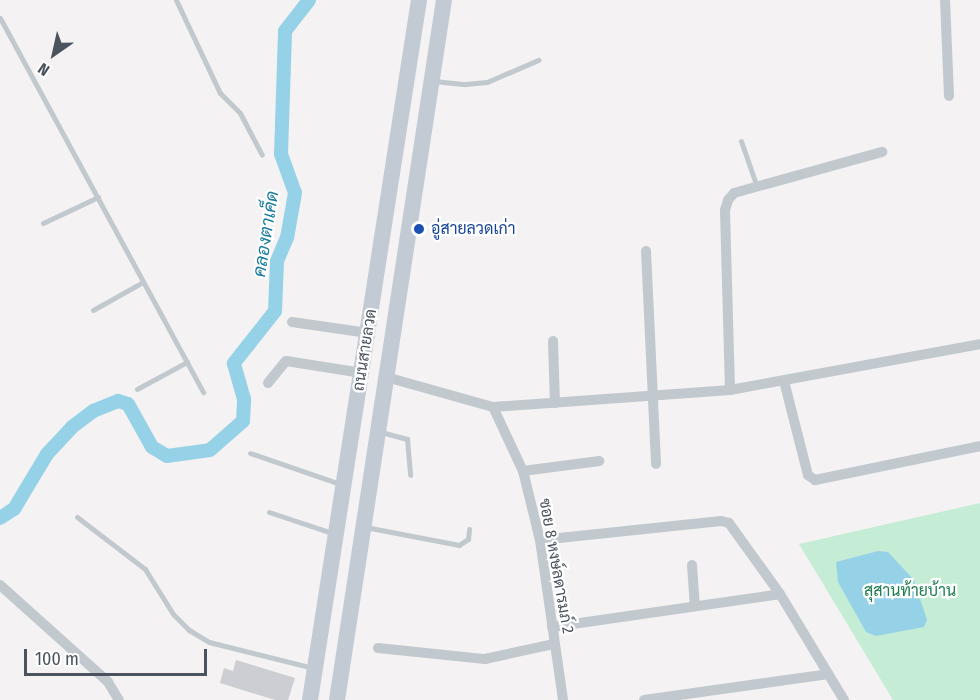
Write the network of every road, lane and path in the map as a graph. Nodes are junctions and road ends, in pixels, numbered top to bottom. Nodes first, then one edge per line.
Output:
1 (176, 0) edge
2 (419, 0) edge
3 (444, 0) edge
4 (945, 0) edge
5 (0, 18) edge
6 (538, 60) dead end
7 (432, 80) junction
8 (949, 96) dead end
9 (741, 141) dead end
10 (882, 152) dead end
11 (262, 155) dead end
12 (757, 187) junction
13 (98, 197) junction
14 (43, 223) dead end
15 (646, 251) dead end
16 (143, 282) junction
17 (93, 310) dead end
18 (292, 322) dead end
19 (368, 333) junction
20 (553, 341) dead end
21 (980, 344) edge
22 (187, 362) junction
23 (362, 373) junction
24 (386, 377) junction
25 (784, 381) junction
26 (268, 383) dead end
27 (137, 389) dead end
28 (730, 390) junction
29 (203, 392) dead end
30 (651, 397) junction
31 (555, 403) junction
32 (493, 407) junction
33 (378, 431) junction
34 (980, 446) edge
35 (250, 453) dead end
36 (599, 461) dead end
37 (656, 464) dead end
38 (523, 471) junction
39 (410, 475) dead end
40 (344, 485) junction
41 (269, 512) dead end
42 (77, 517) dead end
43 (363, 527) junction
44 (469, 530) dead end
45 (337, 534) junction
46 (540, 540) junction
47 (692, 565) dead end
48 (329, 583) junction
49 (0, 585) edge
50 (354, 587) junction
51 (780, 594) junction
52 (695, 604) junction
53 (552, 627) junction
54 (554, 644) junction
55 (378, 648) dead end
56 (315, 668) junction
57 (828, 674) junction
58 (119, 700) edge
59 (310, 700) edge
60 (337, 700) edge
61 (563, 700) edge
62 (644, 700) edge
63 (844, 700) edge

1 - 11 lane
2 - 19 main road, ถนนสายลวด
3 - 7 main road, ถนนสายลวด
4 - 8 street
5 - 13 lane
6 - 7 lane
7 - 24 main road, ถนนสายลวด
9 - 12 lane
10 - 12 street
12 - 28 street
13 - 14 lane
13 - 16 lane
15 - 30 street
16 - 17 lane
16 - 22 lane
18 - 19 street
19 - 23 main road, ถนนสายลวด
20 - 31 street
21 - 25 street
22 - 27 lane
22 - 29 lane
23 - 26 street
23 - 40 main road, ถนนสายลวด
24 - 32 street
24 - 33 main road, ถนนสายลวด
25 - 28 street
25 - 34 street
28 - 30 street
30 - 31 street
30 - 37 street
31 - 32 street
32 - 38 street, ซอย 8 หงษ์ลดารมภ์ 2
33 - 39 lane
33 - 43 main road, ถนนสายลวด
35 - 40 lane
36 - 38 street
38 - 46 street, ซอย 8 หงษ์ลดารมภ์ 2
40 - 45 main road, ถนนสายลวด
41 - 45 lane
42 - 56 lane
43 - 44 lane
43 - 50 main road, ถนนสายลวด
45 - 48 main road, ถนนสายลวด
46 - 51 street
46 - 53 street, ซอย 8 หงษ์ลดารมภ์ 2
47 - 52 street
48 - 50 main road
48 - 56 main road, ถนนสายลวด
49 - 58 street
50 - 60 main road, ถนนสายลวด
51 - 52 street
51 - 57 street
52 - 53 street
53 - 54 street, ซอย 8 หงษ์ลดารมภ์ 2
54 - 55 street
54 - 61 street, ซอย 8 หงษ์ลดารมภ์ 2
56 - 59 main road, ถนนสายลวด
57 - 62 street
57 - 63 street

